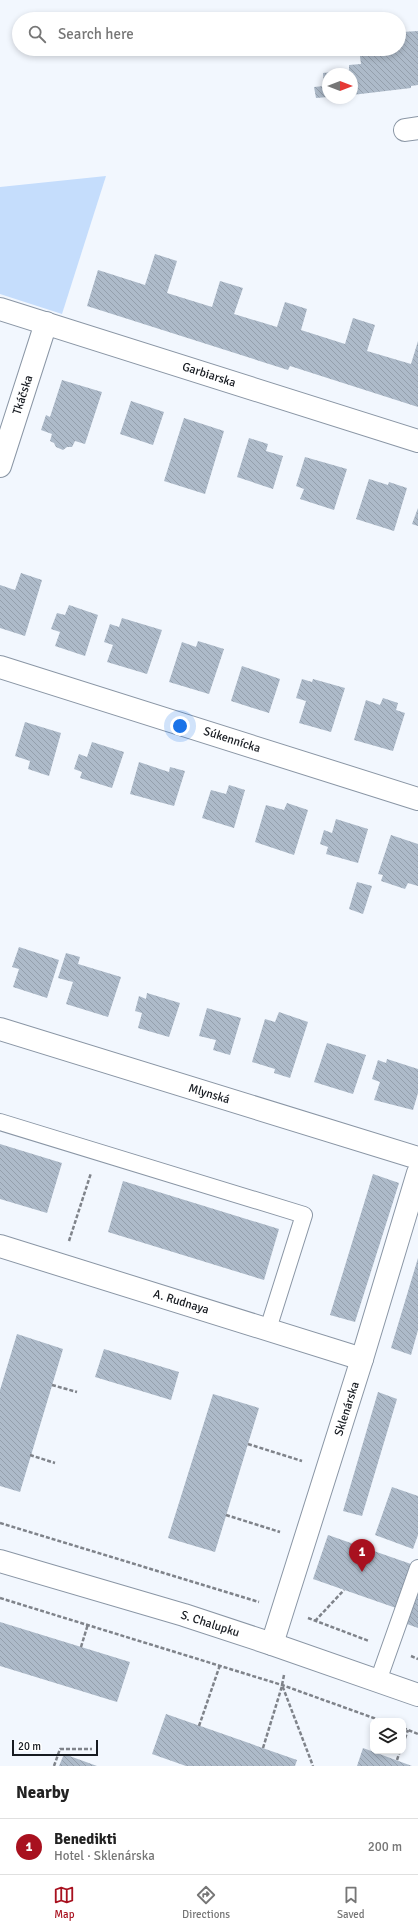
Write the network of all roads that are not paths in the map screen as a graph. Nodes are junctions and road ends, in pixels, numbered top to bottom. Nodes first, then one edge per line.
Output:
1 (0, 309) edge
2 (46, 323) junction
3 (418, 441) edge
4 (0, 466) edge
5 (0, 667) edge
6 (418, 799) edge
7 (0, 1029) edge
8 (0, 1122) edge
9 (418, 1158) edge
10 (418, 1173) edge
11 (0, 1246) edge
12 (268, 1329) junction
13 (362, 1359) junction
14 (0, 1561) edge
15 (418, 1568) edge
16 (272, 1644) junction
17 (378, 1681) junction
18 (418, 1695) edge

1 - 2 street, Garbiarska
2 - 3 street, Garbiarska
2 - 4 street, Tkáčska
5 - 6 street, Súkennícka
7 - 9 street, Mlynská
8 - 12 lane
10 - 13 street, Sklenárska
11 - 12 street, A. Rudnaya
12 - 13 street, A. Rudnaya
13 - 16 street, Sklenárska
14 - 16 street, S. Chalupku
15 - 17 lane
16 - 17 street, S. Chalupku
17 - 18 street, S. Chalupku

